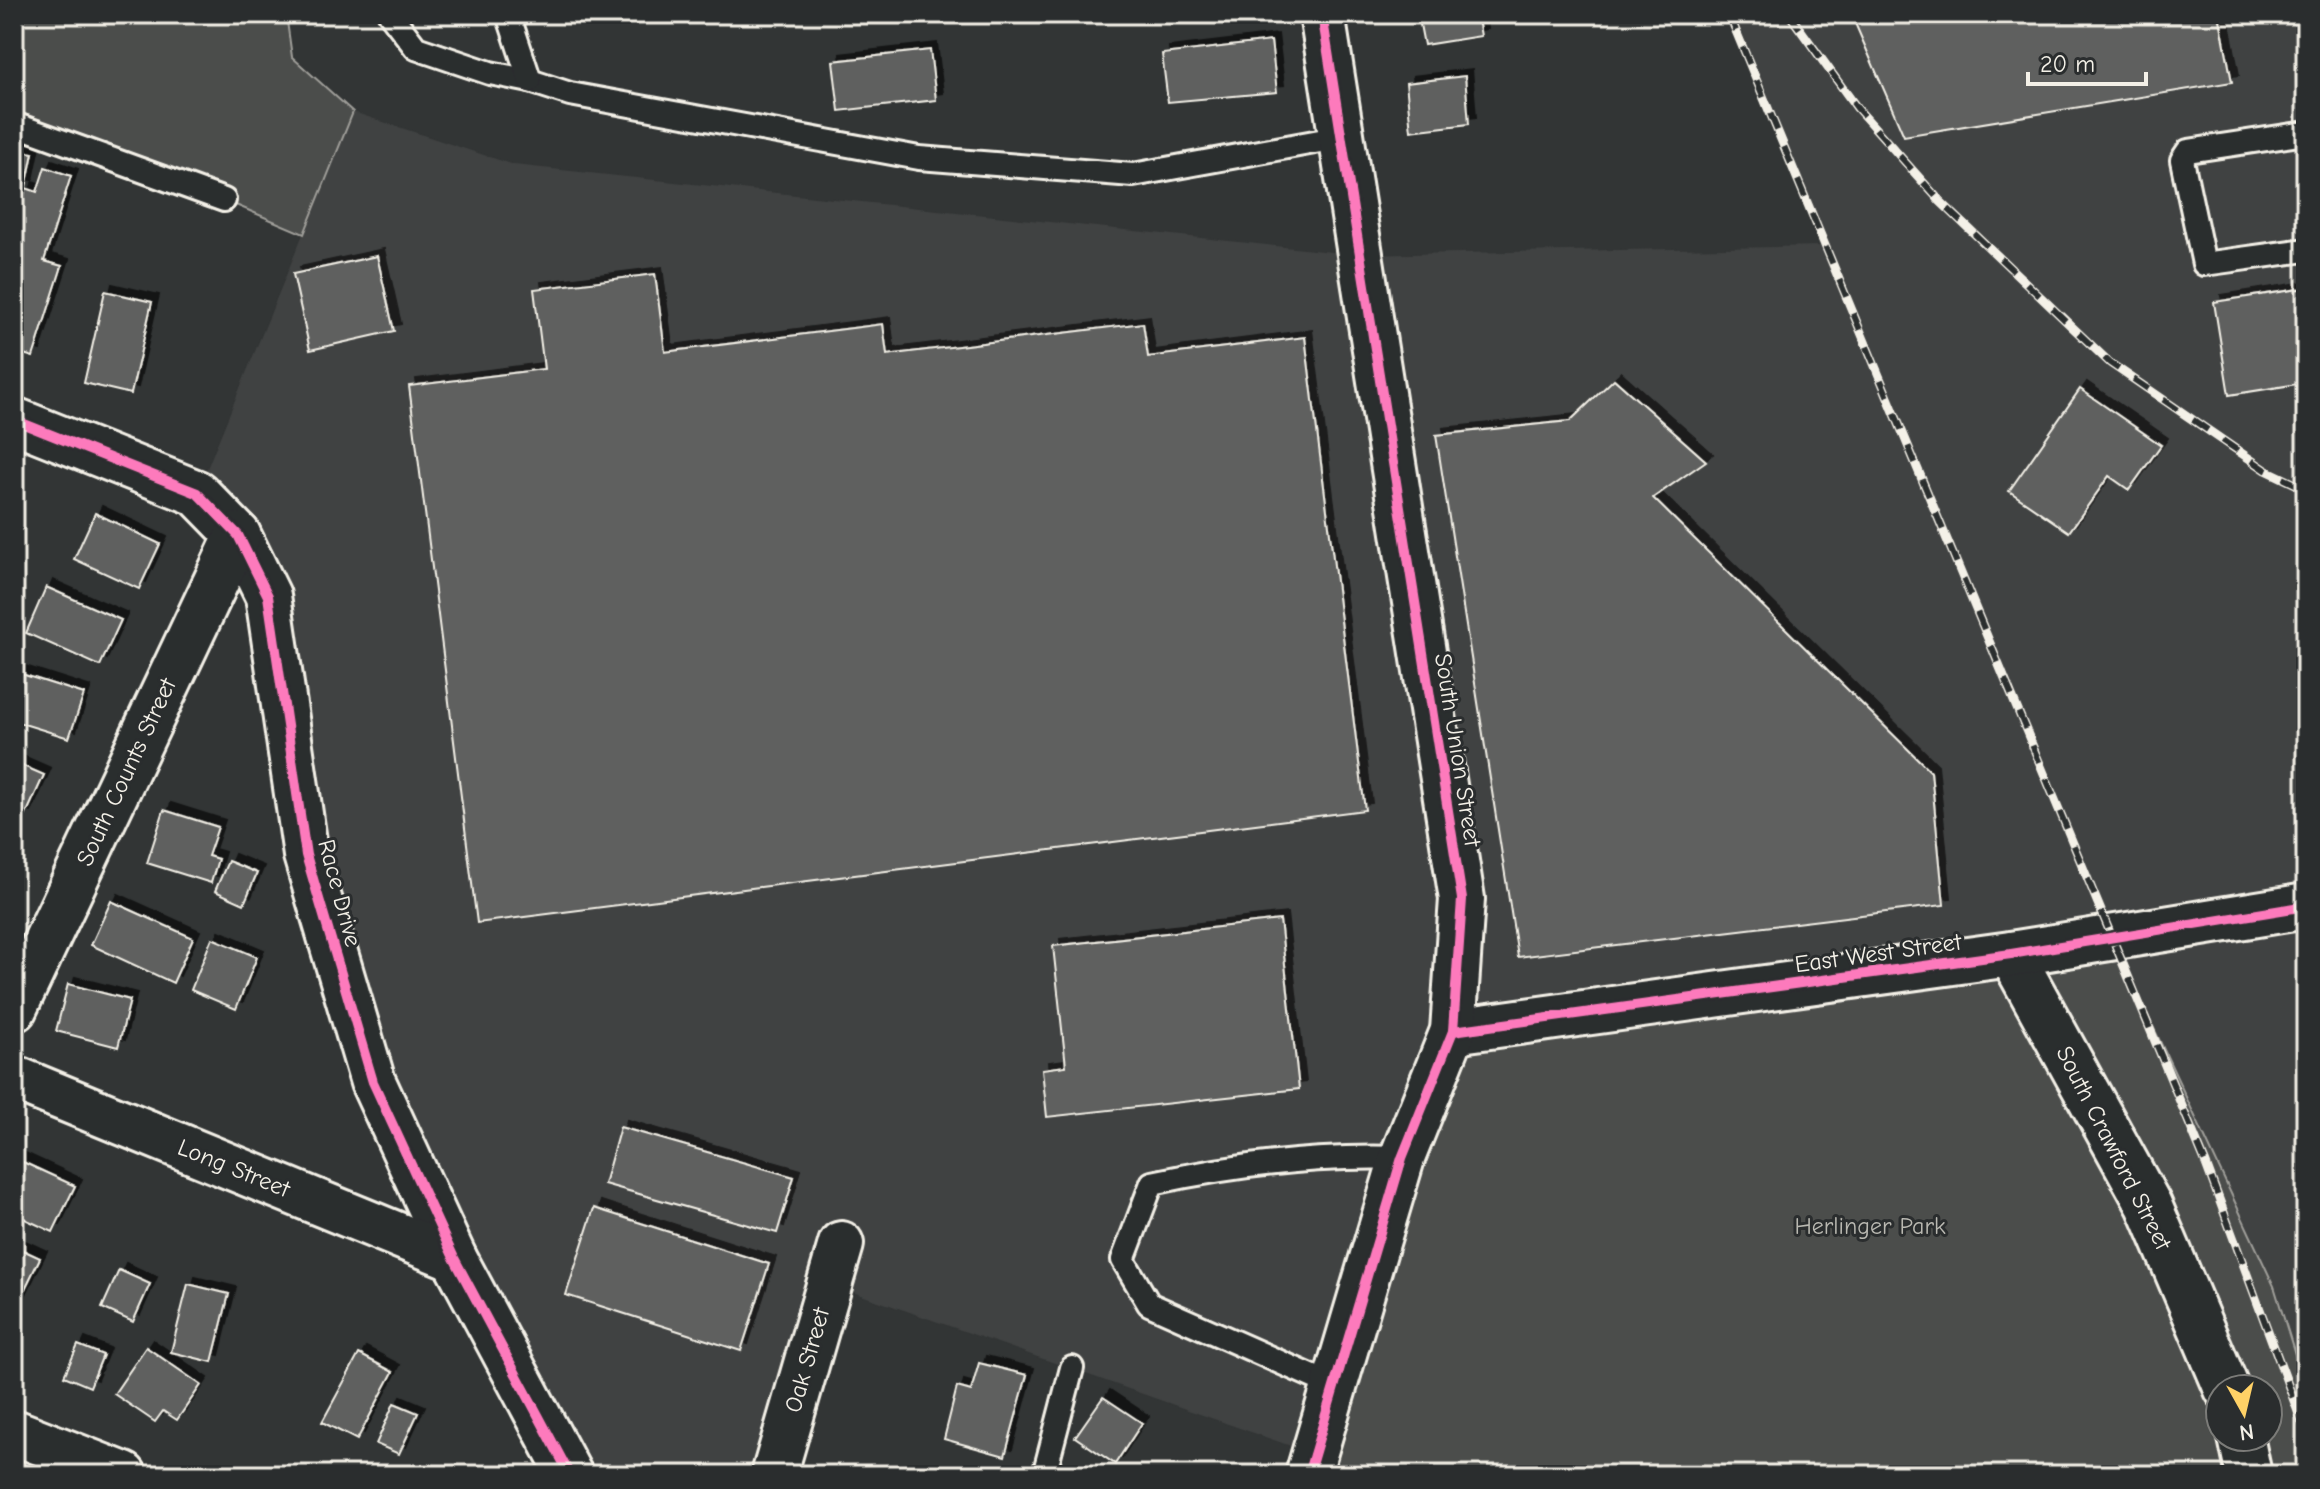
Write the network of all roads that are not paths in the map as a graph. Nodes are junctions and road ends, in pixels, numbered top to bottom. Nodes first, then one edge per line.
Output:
1 (390, 14) edge
2 (508, 14) edge
3 (1322, 14) edge
4 (530, 81) junction
5 (14, 124) edge
6 (2306, 133) edge
7 (1342, 137) junction
8 (224, 200) dead end
9 (2306, 250) edge
10 (14, 420) edge
11 (238, 535) junction
12 (2306, 906) edge
13 (2011, 954) junction
14 (14, 1009) edge
15 (1453, 1031) junction
16 (14, 1078) edge
17 (1402, 1158) junction
18 (841, 1244) dead end
19 (454, 1258) junction
20 (1072, 1368) dead end
21 (2220, 1373) edge
22 (1336, 1387) junction
23 (14, 1432) edge
24 (2244, 1453) edge
25 (123, 1475) edge
26 (570, 1475) edge
27 (774, 1475) edge
28 (1044, 1475) edge
29 (1308, 1475) edge
30 (2249, 1475) edge

1 - 4 lane
2 - 4 lane
3 - 7 street, South Union Street
4 - 7 lane
5 - 8 lane
6 - 9 lane
7 - 15 street, South Union Street
10 - 11 street, Race Drive
11 - 14 street, South Counts Street
11 - 19 street, Race Drive
12 - 13 street, East West Street
13 - 15 street, East West Street
13 - 21 street, South Crawford Street
15 - 17 street, South Union Street
16 - 19 street, Long Street
17 - 22 street, South Union Street
17 - 22 lane
18 - 27 street, Oak Street
19 - 26 street, Race Drive
20 - 28 lane
22 - 29 street, South Union Street
23 - 25 street
24 - 30 street

